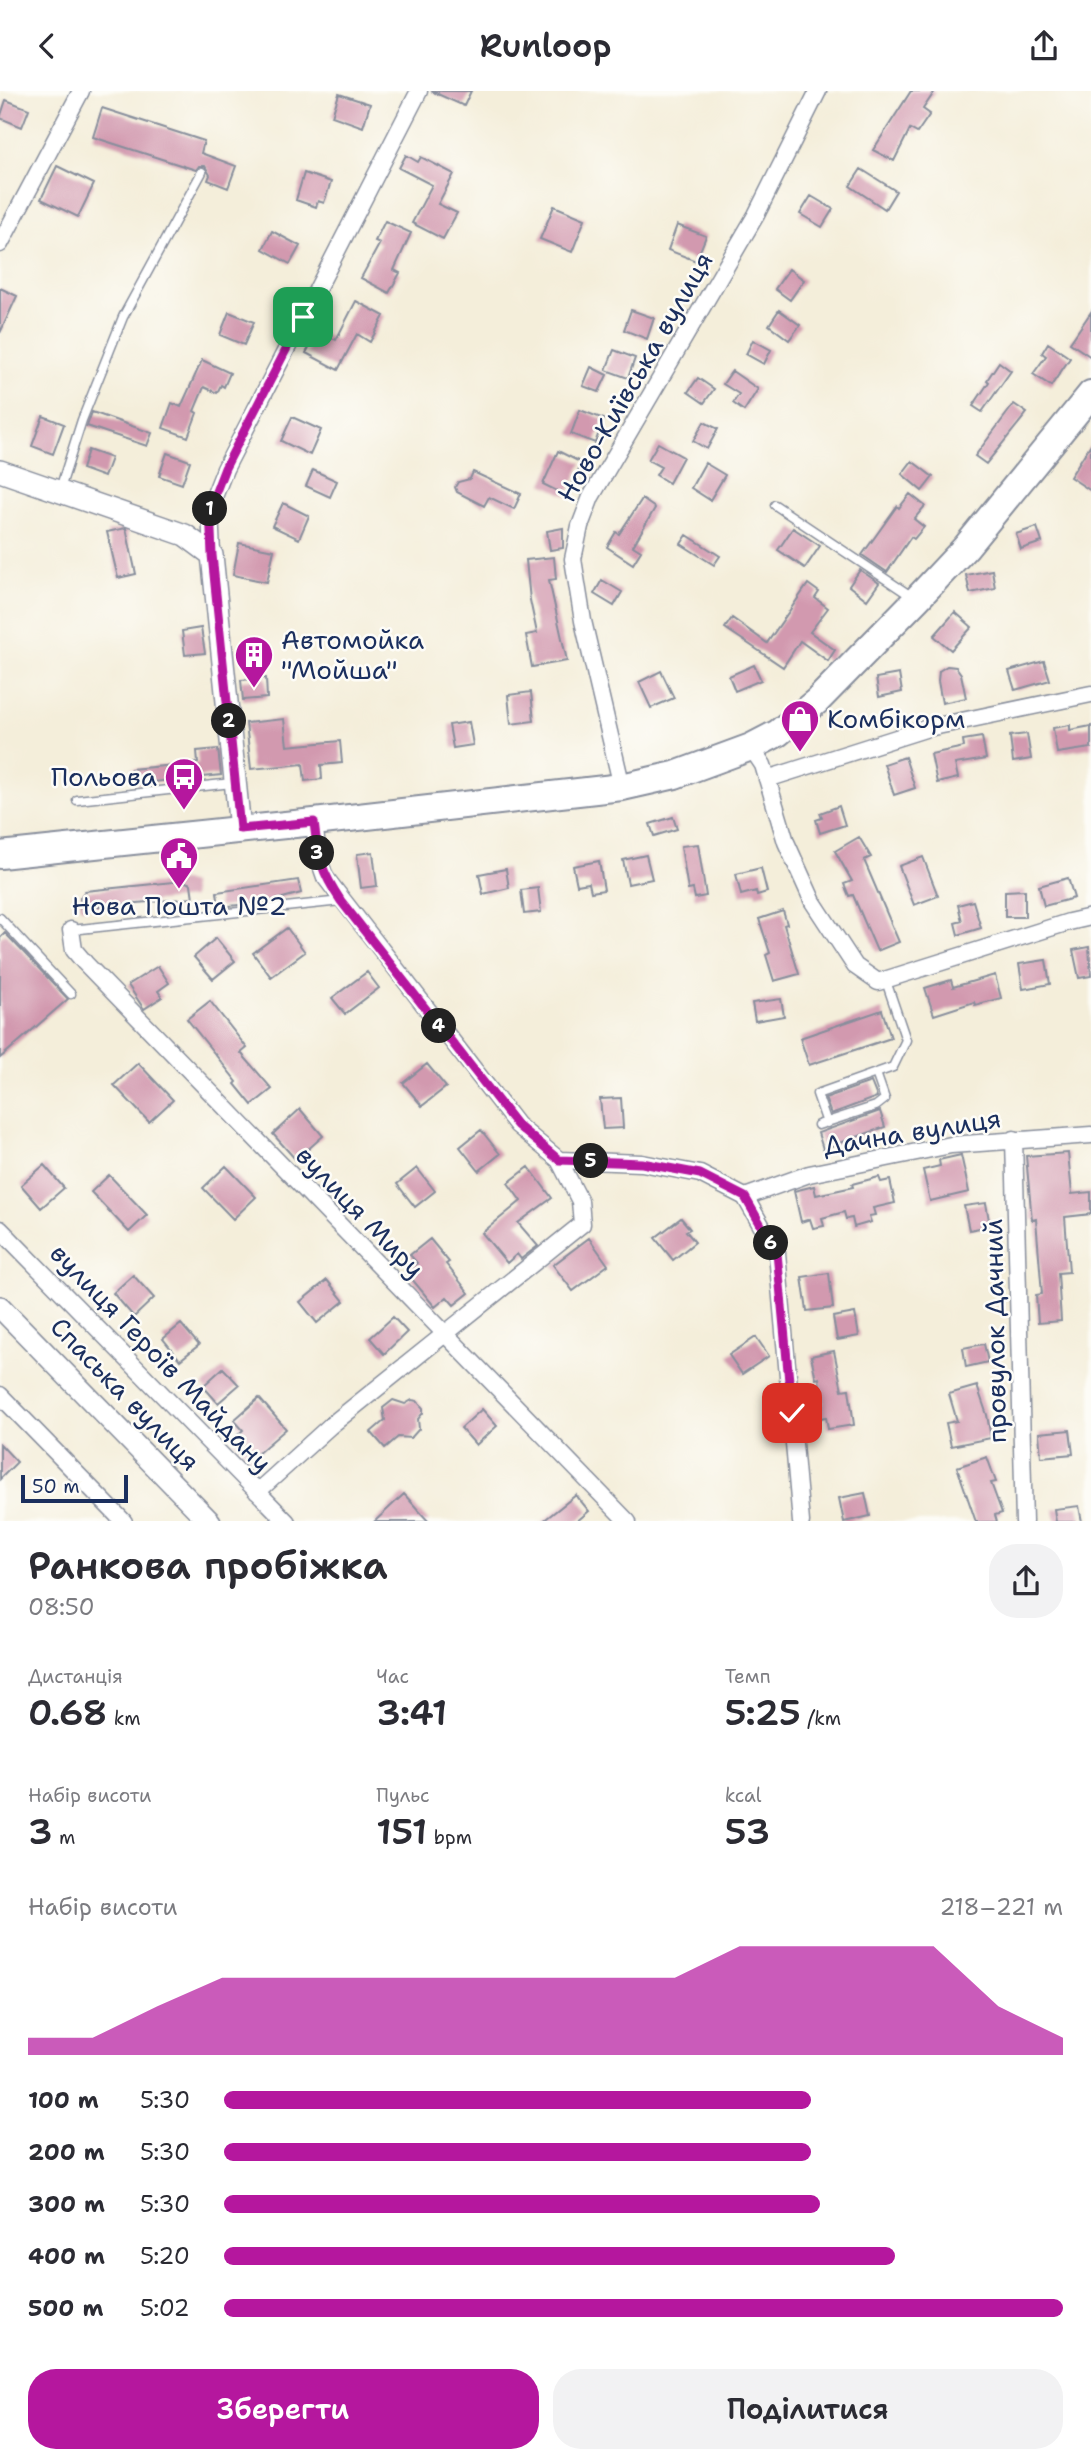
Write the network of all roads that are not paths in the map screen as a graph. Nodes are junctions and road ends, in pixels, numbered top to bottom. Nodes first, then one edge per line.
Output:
1 (81, 91) edge
2 (419, 91) edge
3 (818, 91) edge
4 (202, 172) dead end
5 (0, 244) edge
6 (1091, 394) edge
7 (0, 471) edge
8 (59, 492) junction
9 (775, 505) dead end
10 (212, 555) junction
11 (917, 600) junction
12 (1091, 694) edge
13 (751, 747) junction
14 (767, 779) junction
15 (235, 783) junction
16 (622, 787) junction
17 (76, 800) dead end
18 (314, 822) junction
19 (240, 829) junction
20 (0, 855) edge
21 (341, 901) junction
22 (1091, 917) edge
23 (0, 918) edge
24 (71, 930) joint
25 (886, 981) junction
26 (71, 995) dead end
27 (876, 1073) junction
28 (827, 1123) junction
29 (818, 1125) dead end
30 (1091, 1135) edge
31 (1014, 1139) junction
32 (559, 1160) junction
33 (745, 1197) junction
34 (0, 1229) edge
35 (0, 1307) edge
36 (444, 1334) junction
37 (0, 1395) edge
38 (257, 1492) junction
39 (124, 1521) edge
40 (210, 1521) edge
41 (287, 1521) edge
42 (628, 1521) edge
43 (801, 1521) edge
44 (1024, 1521) edge

1 - 5 street
2 - 10 street
3 - 16 street, Ново-Київська вулиця
4 - 8 lane
6 - 11 main road
7 - 8 street
8 - 10 street
9 - 11 lane
10 - 15 street
11 - 13 main road
12 - 14 street
13 - 14 street
13 - 16 main road
14 - 25 street
15 - 17 lane
15 - 19 street
16 - 18 main road
18 - 19 main road
18 - 21 street
19 - 20 main road
21 - 24 lane
21 - 32 street
22 - 25 street
23 - 26 lane
24 - 36 street, вулиця Миру
25 - 27 lane
27 - 28 lane
27 - 28 lane
28 - 29 lane
30 - 31 street, Дачна вулиця
31 - 33 street, Дачна вулиця
31 - 44 street, провулок Дачний
32 - 33 street
32 - 36 street
33 - 43 street
34 - 38 street, вулиця Героїв Майдану
35 - 40 street, Спаська вулиця
36 - 38 street
36 - 42 street, вулиця Миру
37 - 39 street
38 - 41 street, вулиця Героїв Майдану

